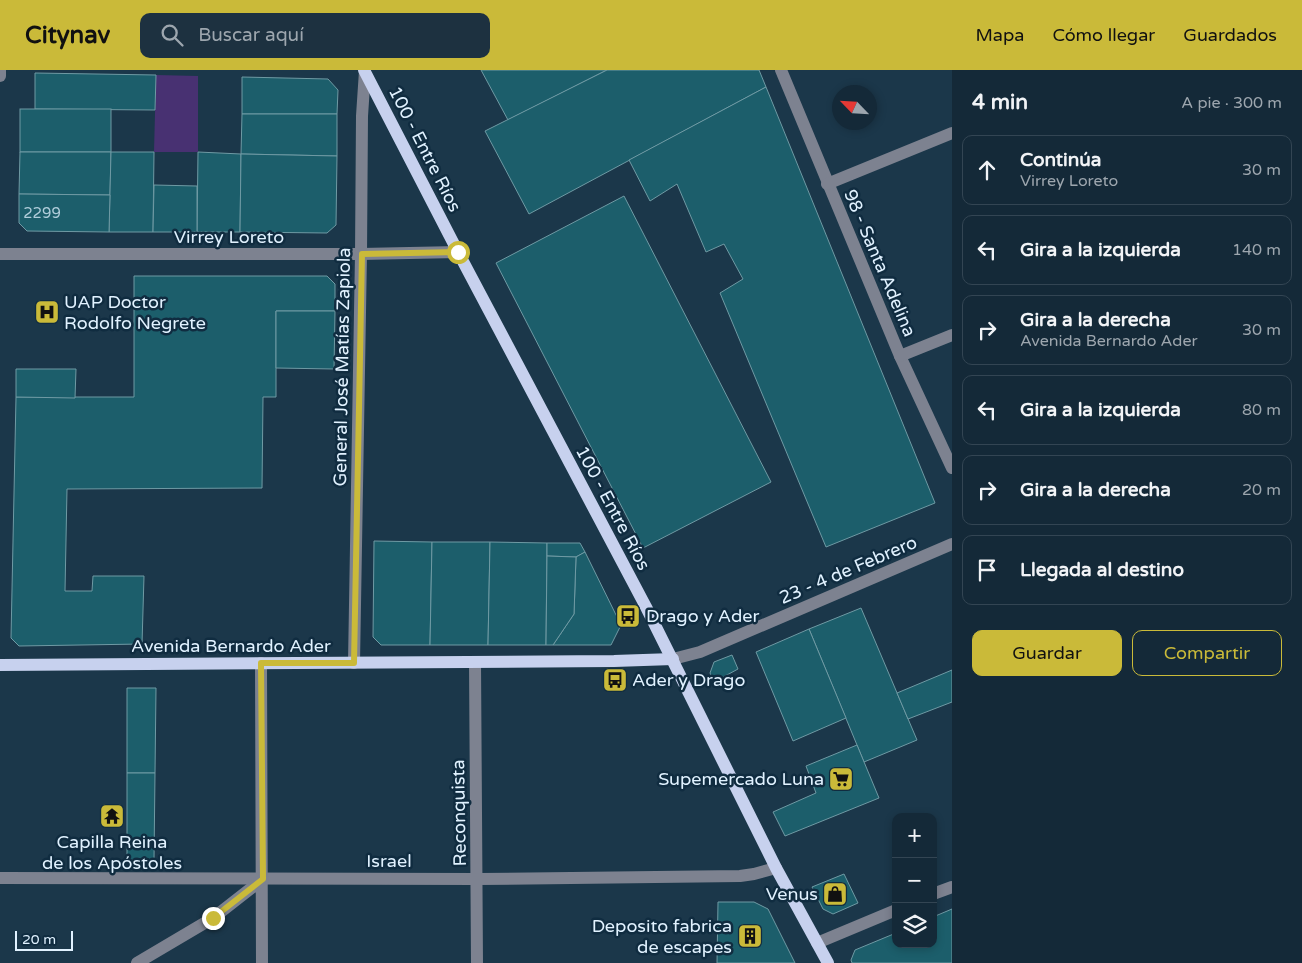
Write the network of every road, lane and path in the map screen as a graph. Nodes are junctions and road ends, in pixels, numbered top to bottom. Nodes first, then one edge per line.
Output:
1 (0, 70) edge
2 (781, 70) edge
3 (365, 71) edge
4 (0, 76) edge
5 (952, 134) edge
6 (827, 184) junction
7 (458, 252) junction
8 (0, 254) edge
9 (362, 254) junction
10 (952, 335) edge
11 (900, 356) junction
12 (952, 468) edge
13 (952, 544) edge
14 (673, 659) junction
15 (475, 662) junction
16 (261, 663) junction
17 (354, 663) junction
18 (0, 665) edge
19 (776, 868) junction
20 (0, 878) edge
21 (263, 879) junction
22 (478, 879) junction
23 (952, 886) edge
24 (937, 892) edge
25 (892, 912) edge
26 (817, 943) junction
27 (137, 963) edge
28 (262, 963) edge
29 (478, 963) edge
30 (828, 963) edge

1 - 4 street
2 - 6 street, 98 - Santa Adelina
3 - 7 main road, 100 - Entre Ríos
3 - 9 street, General José Matías Zapiola
5 - 6 street
6 - 11 street, 98 - Santa Adelina
7 - 9 street, Virrey Loreto
7 - 14 main road, 100 - Entre Ríos
8 - 9 street, Virrey Loreto
9 - 17 street, General José Matías Zapiola
10 - 11 street
11 - 12 street, 98 - Santa Adelina
13 - 14 street, 23 - 4 de Febrero
14 - 15 main road, Avenida Bernardo Ader
14 - 19 main road, 100 - Entre Ríos
15 - 17 main road, Avenida Bernardo Ader
15 - 22 street, Reconquista
16 - 17 main road, Avenida Bernardo Ader
16 - 18 main road, Avenida Bernardo Ader
16 - 21 street
19 - 22 street, Israel
19 - 26 main road, 100 - Entre Ríos
20 - 21 street, Israel
21 - 22 street, Israel
21 - 27 street
21 - 28 street
22 - 29 street, Reconquista
23 - 24 street
25 - 26 street
26 - 30 main road, 100 - Entre Ríos

